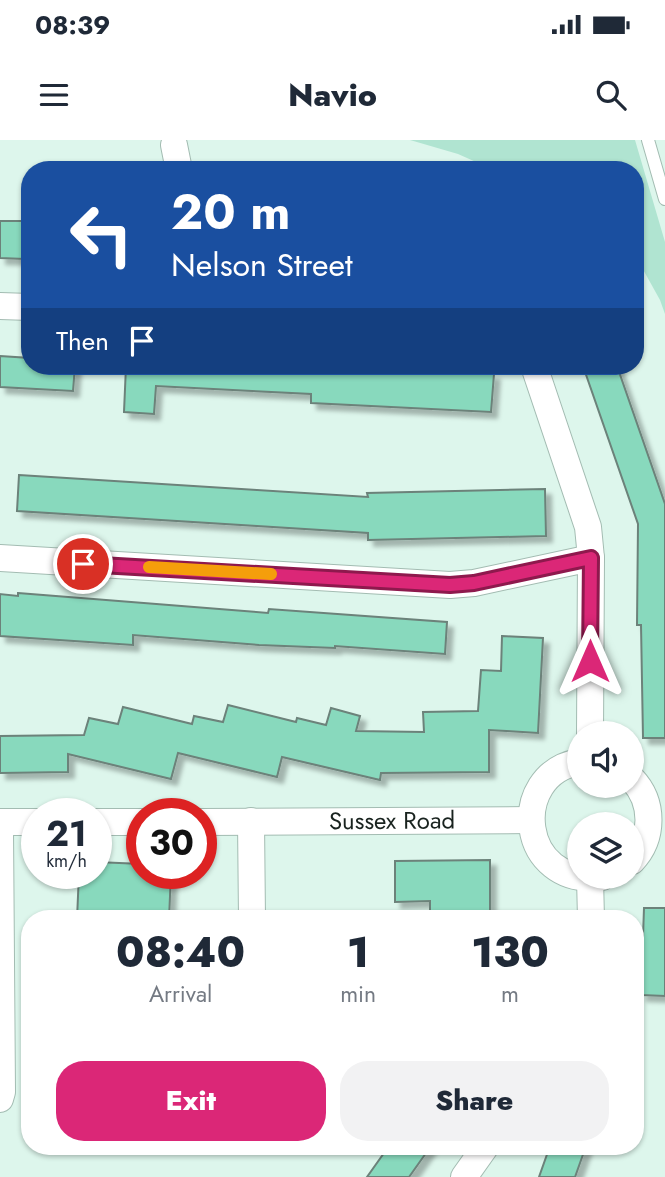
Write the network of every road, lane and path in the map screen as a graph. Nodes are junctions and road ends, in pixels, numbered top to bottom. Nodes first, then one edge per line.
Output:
1 (648, 140) edge
2 (665, 199) edge
3 (0, 306) edge
4 (21, 307) edge
5 (537, 375) edge
6 (0, 558) edge
7 (591, 558) junction
8 (590, 721) edge
9 (567, 766) edge
10 (644, 798) edge
11 (531, 820) junction
12 (657, 820) edge
13 (251, 821) junction
14 (0, 822) edge
15 (21, 822) edge
16 (217, 822) edge
17 (0, 830) edge
18 (644, 842) edge
19 (567, 873) edge
20 (595, 889) edge
21 (252, 910) edge
22 (592, 910) edge
23 (0, 1100) edge
24 (480, 1155) edge
25 (464, 1177) edge

1 - 2 lane
3 - 4 street
5 - 7 street
6 - 7 street
7 - 8 street
9 - 11 street
10 - 12 street
11 - 13 street, Sussex Road
11 - 19 street
12 - 18 street
13 - 16 street, Sussex Road
13 - 21 street
14 - 15 street
17 - 23 street
20 - 22 street
24 - 25 street

